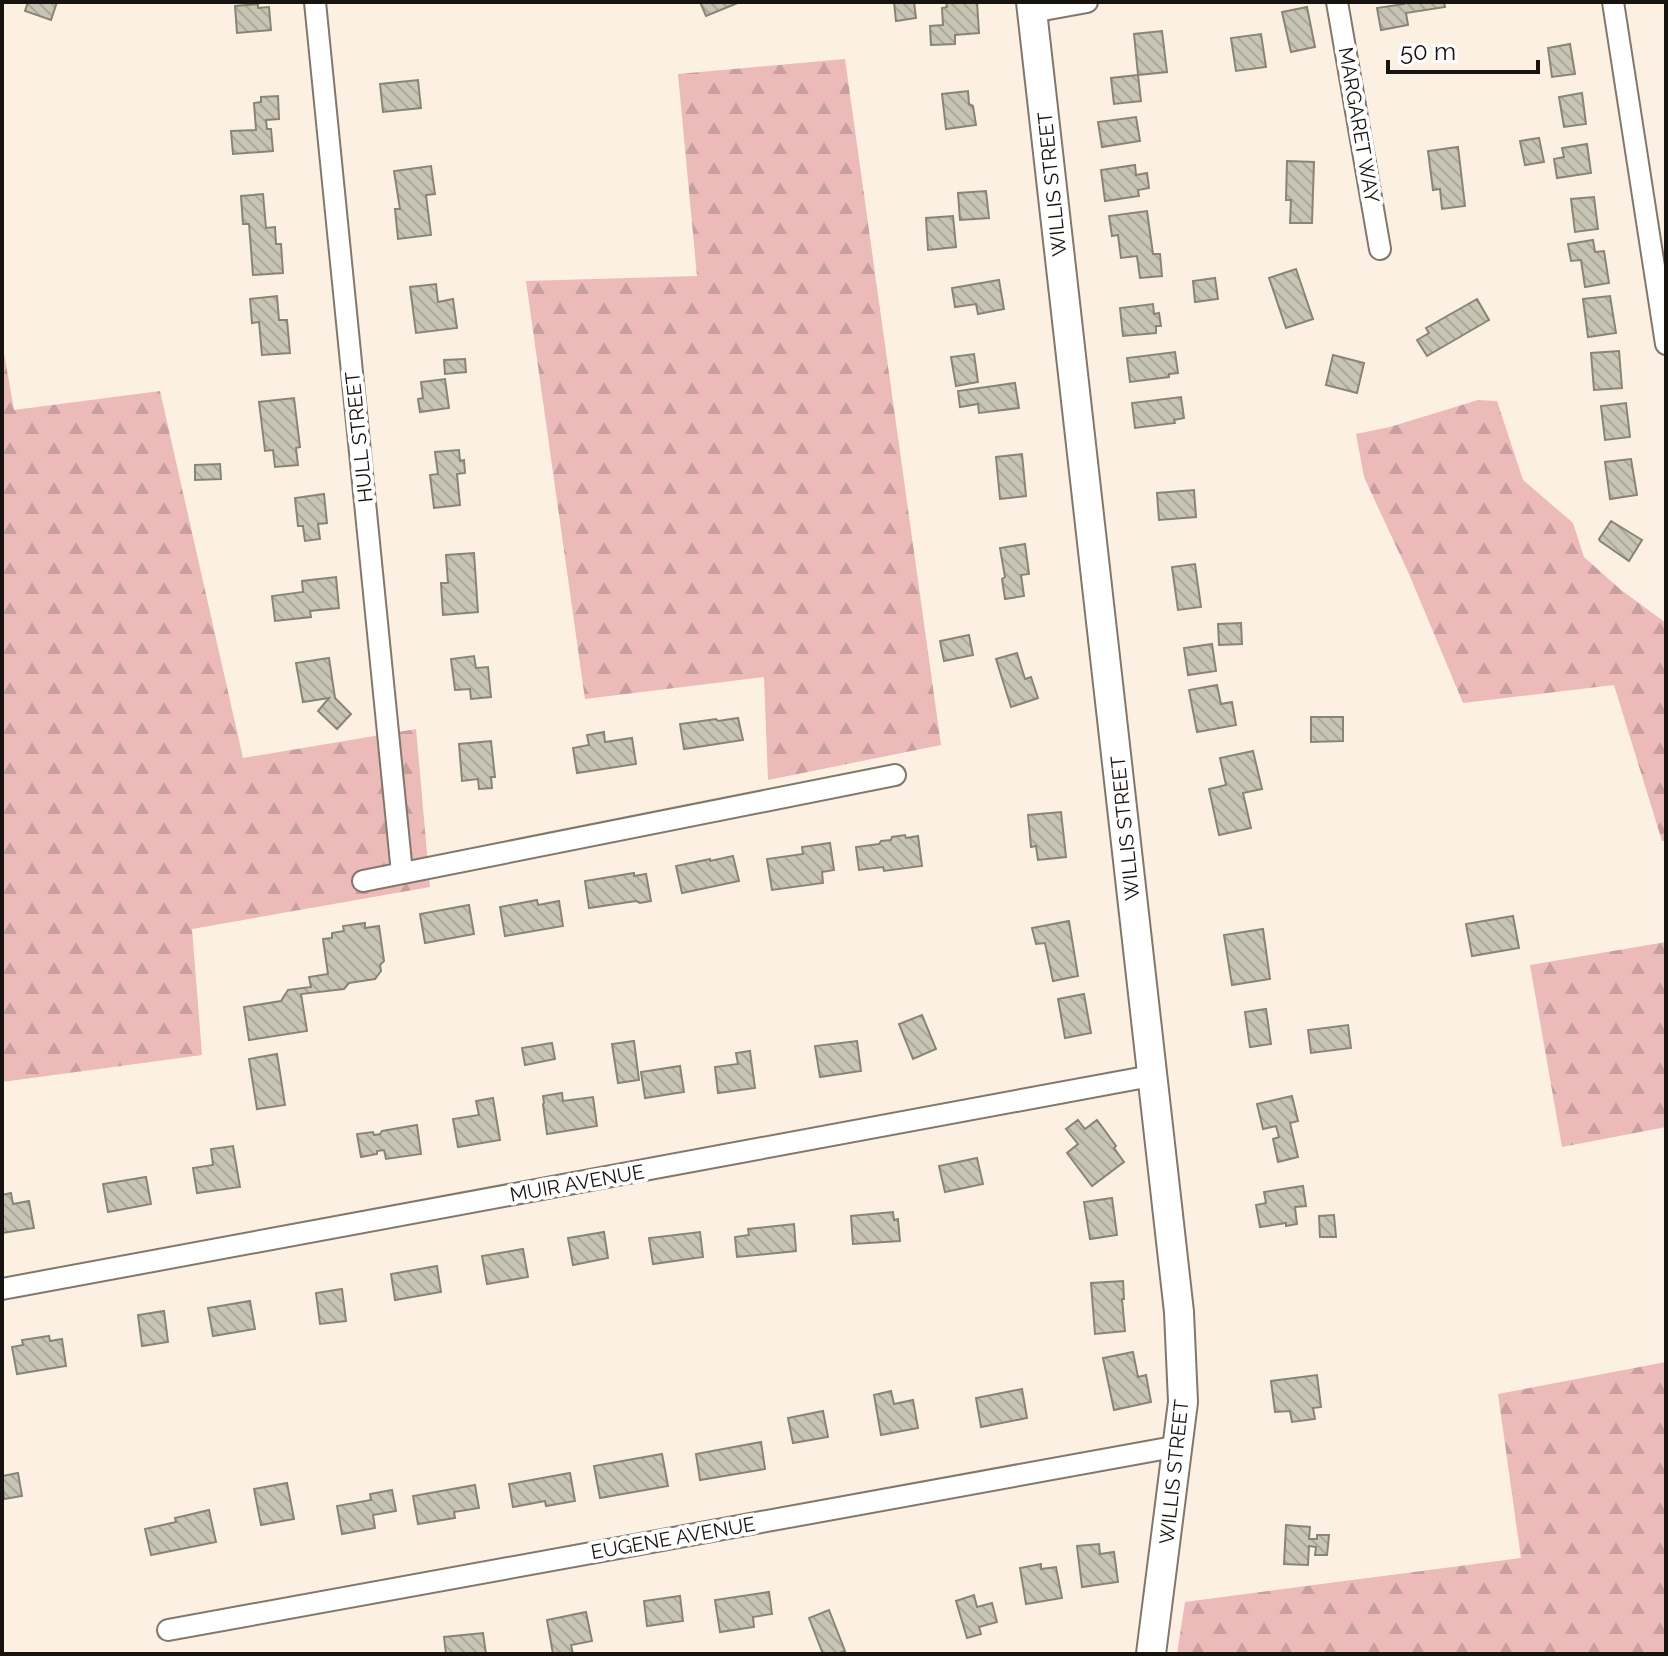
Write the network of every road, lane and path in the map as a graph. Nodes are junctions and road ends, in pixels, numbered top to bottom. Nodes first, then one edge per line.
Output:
1 (315, 2) edge
2 (1087, 2) edge
3 (1337, 2) edge
4 (1613, 2) edge
5 (1032, 7) edge
6 (1380, 249) dead end
7 (1666, 344) edge
8 (895, 775) dead end
9 (402, 873) junction
10 (363, 881) dead end
11 (1151, 1076) junction
12 (2, 1289) edge
13 (1179, 1446) junction
14 (168, 1630) dead end
15 (1151, 1654) edge

1 - 9 street, HULL STREET
2 - 5 street
3 - 6 street, MARGARET WAY
4 - 7 street
5 - 11 main road, WILLIS STREET
8 - 9 street
9 - 10 street
11 - 12 street, MUIR AVENUE
11 - 13 main road, WILLIS STREET
13 - 14 street, EUGENE AVENUE
13 - 15 main road, WILLIS STREET

